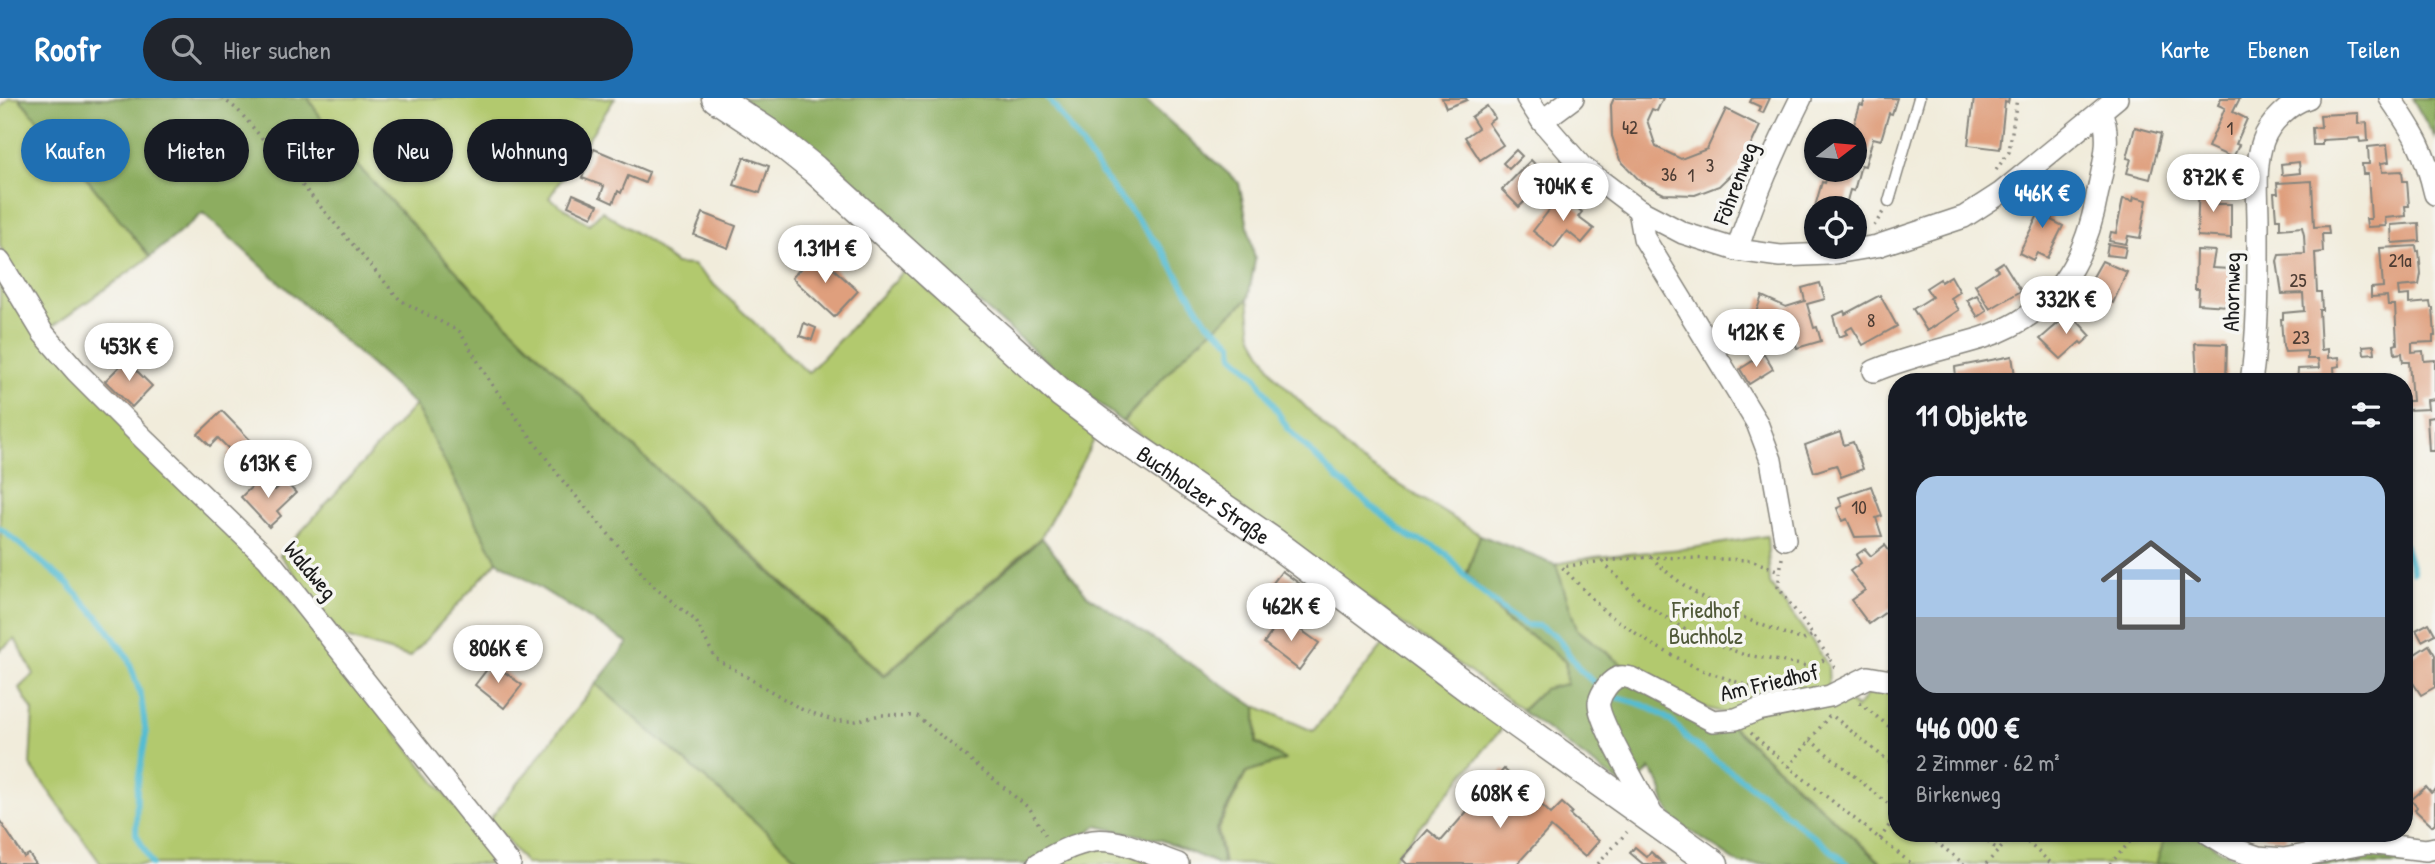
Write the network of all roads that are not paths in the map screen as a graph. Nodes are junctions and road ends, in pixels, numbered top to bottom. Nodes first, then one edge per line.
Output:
1 (716, 98) edge
2 (1527, 98) edge
3 (1573, 98) edge
4 (1801, 98) edge
5 (1919, 98) edge
6 (2308, 98) edge
7 (2390, 98) edge
8 (2109, 105) edge
9 (1542, 121) junction
10 (2435, 194) edge
11 (1889, 201) dead end
12 (1639, 210) junction
13 (1737, 250) junction
14 (0, 262) edge
15 (1874, 371) dead end
16 (2252, 373) edge
17 (1785, 539) road end
18 (1888, 680) edge
19 (1657, 825) junction
20 (2223, 842) edge
21 (2435, 848) edge
22 (1047, 859) edge
23 (510, 864) edge
24 (1178, 864) edge
25 (1714, 864) edge

1 - 19 street, Buchholzer Straße
2 - 9 street
3 - 9 street
4 - 13 street, Föhrenweg
5 - 11 lane
6 - 16 street, Ahornweg
7 - 10 street
8 - 13 street
8 - 15 street
9 - 12 street
12 - 13 street
12 - 17 street
14 - 23 street, Waldweg
18 - 19 street, Am Friedhof
19 - 25 street, Buchholzer Straße
20 - 21 street
22 - 24 street

